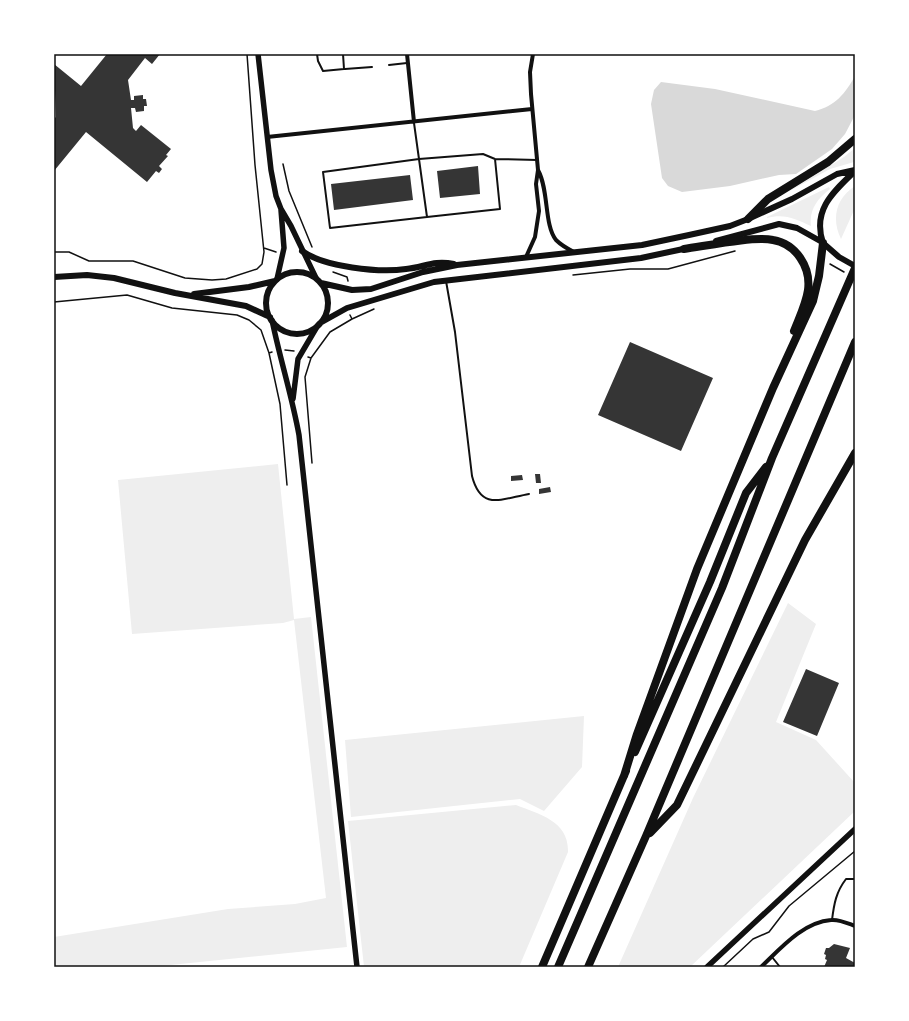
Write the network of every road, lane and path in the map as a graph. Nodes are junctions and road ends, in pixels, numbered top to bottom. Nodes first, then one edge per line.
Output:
1 (247, 54) edge
2 (258, 54) edge
3 (317, 54) edge
4 (343, 54) edge
5 (407, 54) edge
6 (533, 54) edge
7 (408, 63) junction
8 (390, 65) dead end
9 (372, 67) dead end
10 (344, 69) junction
11 (532, 109) junction
12 (414, 122) junction
13 (267, 137) junction
14 (855, 138) edge
15 (419, 159) junction
16 (495, 159) junction
17 (537, 160) junction
18 (283, 164) dead end
19 (538, 170) junction
20 (855, 170) edge
21 (281, 209) junction
22 (426, 217) junction
23 (748, 219) junction
24 (822, 243) junction
25 (312, 247) dead end
26 (264, 248) junction
27 (684, 249) junction
28 (738, 250) dead end
29 (275, 251) dead end
30 (54, 252) edge
31 (302, 252) junction
32 (574, 252) junction
33 (526, 257) junction
34 (457, 265) junction
35 (333, 267) dead end
36 (855, 267) edge
37 (572, 275) dead end
38 (54, 277) edge
39 (446, 279) junction
40 (276, 280) junction
41 (319, 281) junction
42 (348, 283) dead end
43 (188, 295) junction
44 (54, 302) edge
45 (380, 307) dead end
46 (350, 314) dead end
47 (271, 319) junction
48 (352, 319) junction
49 (319, 324) junction
50 (855, 342) edge
51 (285, 350) dead end
52 (293, 350) dead end
53 (273, 352) dead end
54 (268, 353) junction
55 (306, 356) dead end
56 (311, 358) junction
57 (773, 388) junction
58 (293, 401) junction
59 (855, 453) edge
60 (772, 458) junction
61 (312, 463) dead end
62 (287, 485) dead end
63 (529, 494) dead end
64 (624, 776) junction
65 (855, 829) edge
66 (646, 836) junction
67 (855, 851) edge
68 (855, 878) edge
69 (832, 920) junction
70 (855, 926) edge
71 (772, 957) junction
72 (357, 967) edge
73 (542, 967) edge
74 (558, 967) edge
75 (588, 967) edge
76 (707, 967) edge
77 (723, 967) edge
78 (761, 967) edge
79 (780, 967) edge

1 - 26 path
2 - 13 street
3 - 10 lane
4 - 10 lane
5 - 7 street
6 - 11 street
7 - 8 lane
7 - 12 street
9 - 10 lane
11 - 12 street
11 - 17 street
12 - 13 street
12 - 15 lane
13 - 21 street
14 - 23 highway
15 - 16 lane
15 - 22 lane
15 - 22 lane
16 - 17 lane
16 - 22 lane
17 - 19 street
18 - 25 path
19 - 32 street
19 - 33 street
20 - 23 main road
20 - 24 main road
21 - 31 street
21 - 40 street
23 - 32 main road
24 - 27 main road
24 - 36 main road
24 - 57 highway
26 - 29 path
26 - 30 path
27 - 39 main road
27 - 57 highway
28 - 37 path
31 - 34 main road
31 - 41 street
32 - 33 main road
33 - 34 main road
34 - 41 main road
35 - 42 path
36 - 60 highway
38 - 43 main road
39 - 49 main road
39 - 63 lane
40 - 41 main road
40 - 43 main road
40 - 47 main road
41 - 49 main road
43 - 47 main road
44 - 54 path
45 - 48 path
46 - 48 path
47 - 49 main road
47 - 58 street
48 - 56 path
49 - 58 street
50 - 66 highway
51 - 52 path
53 - 54 path
54 - 62 path
55 - 56 path
56 - 61 path
57 - 64 highway
58 - 72 street
59 - 66 highway
60 - 64 highway
60 - 74 highway
64 - 73 highway
65 - 76 street
66 - 75 highway
67 - 77 path
68 - 69 lane
69 - 70 street
69 - 71 street
71 - 78 street
71 - 79 lane

